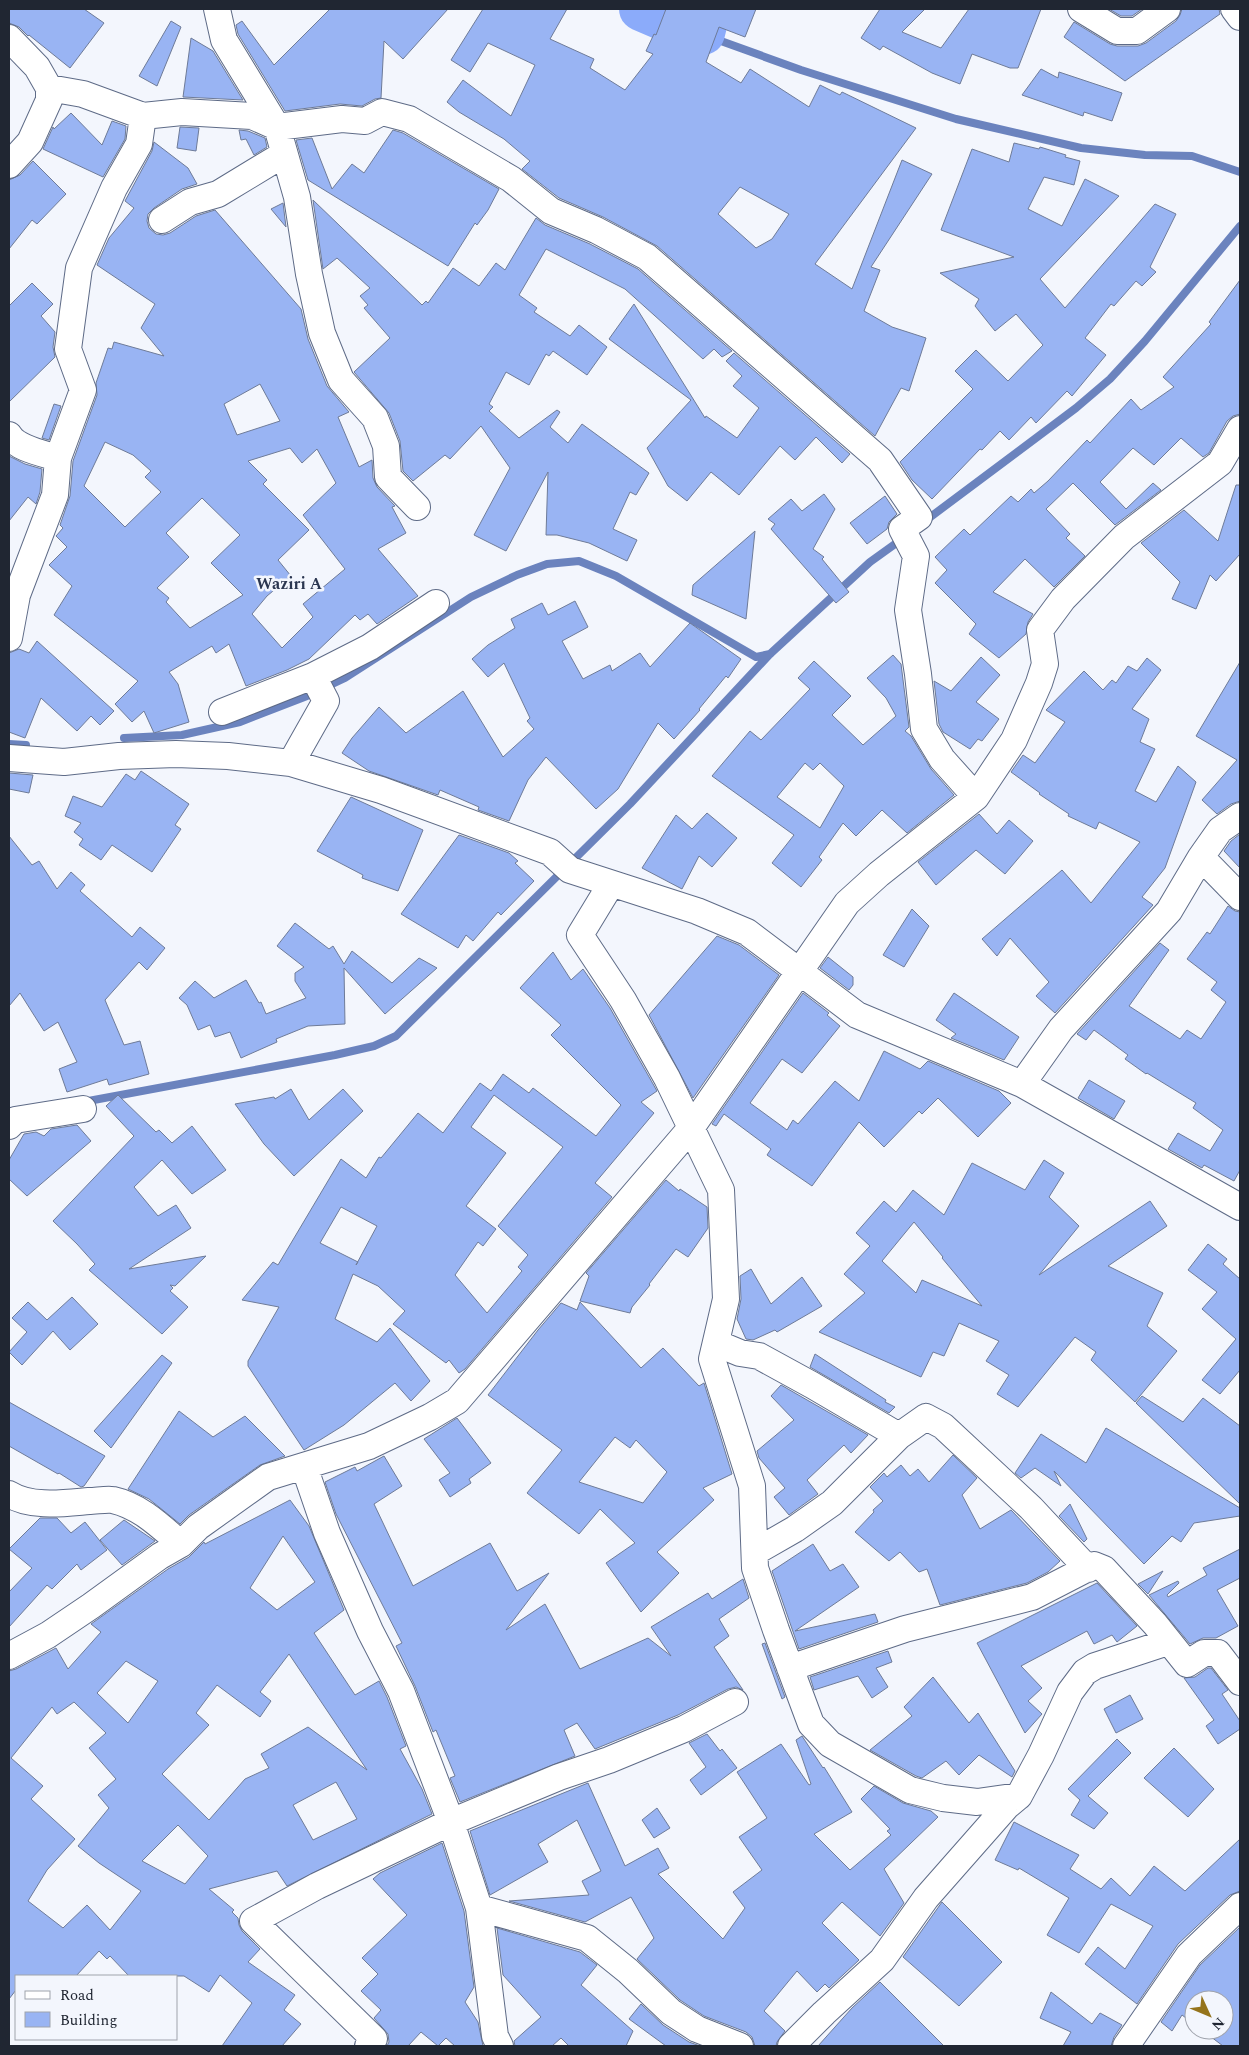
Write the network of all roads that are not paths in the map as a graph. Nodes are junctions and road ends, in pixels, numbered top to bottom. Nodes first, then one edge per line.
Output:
1 (217, 9) edge
2 (1081, 9) edge
3 (1167, 9) edge
4 (1234, 9) edge
5 (1240, 17) edge
6 (9, 38) edge
7 (49, 88) junction
8 (143, 116) junction
9 (277, 127) junction
10 (284, 154) junction
11 (9, 165) edge
12 (162, 220) dead end
13 (1240, 429) edge
14 (9, 435) edge
15 (58, 458) junction
16 (417, 507) dead end
17 (436, 603) dead end
18 (9, 638) edge
19 (312, 676) junction
20 (222, 712) dead end
21 (9, 758) edge
22 (292, 763) junction
23 (976, 797) junction
24 (1240, 816) edge
25 (1201, 857) junction
26 (611, 884) junction
27 (1240, 897) edge
28 (799, 970) junction
29 (1022, 1084) junction
30 (83, 1109) dead end
31 (9, 1126) edge
32 (691, 1128) junction
33 (1240, 1206) edge
34 (716, 1343) junction
35 (899, 1436) junction
36 (304, 1466) junction
37 (9, 1494) edge
38 (181, 1544) junction
39 (755, 1552) junction
40 (1088, 1569) junction
41 (1168, 1642) junction
42 (9, 1656) edge
43 (790, 1668) junction
44 (1240, 1682) edge
45 (735, 1702) dead end
46 (1019, 1796) junction
47 (451, 1822) junction
48 (1240, 1906) edge
49 (479, 1908) junction
50 (368, 2046) edge
51 (500, 2046) edge
52 (740, 2046) edge
53 (791, 2046) edge
54 (1126, 2046) edge

1 - 9 street
2 - 3 street
4 - 5 street
6 - 7 street
7 - 8 street
7 - 11 street
8 - 9 street
8 - 15 street
9 - 10 street
9 - 23 street
10 - 12 street
10 - 16 street
13 - 23 street
14 - 15 street
15 - 18 street
17 - 19 street
19 - 20 street
19 - 22 street
21 - 22 street
22 - 26 street
23 - 28 street
24 - 25 street
25 - 27 street
25 - 29 street
26 - 28 street
26 - 32 street
28 - 29 street
28 - 32 street
29 - 33 street
30 - 31 street
32 - 34 street
32 - 36 street
34 - 35 street
34 - 39 street
35 - 39 street
35 - 40 street
36 - 38 street
36 - 47 street
37 - 38 street
38 - 42 street
39 - 43 street
40 - 41 street
40 - 43 street
41 - 44 street
41 - 46 street
43 - 46 street
45 - 47 street
46 - 53 street
47 - 49 street
47 - 50 street
48 - 54 street
49 - 51 street
49 - 52 street

